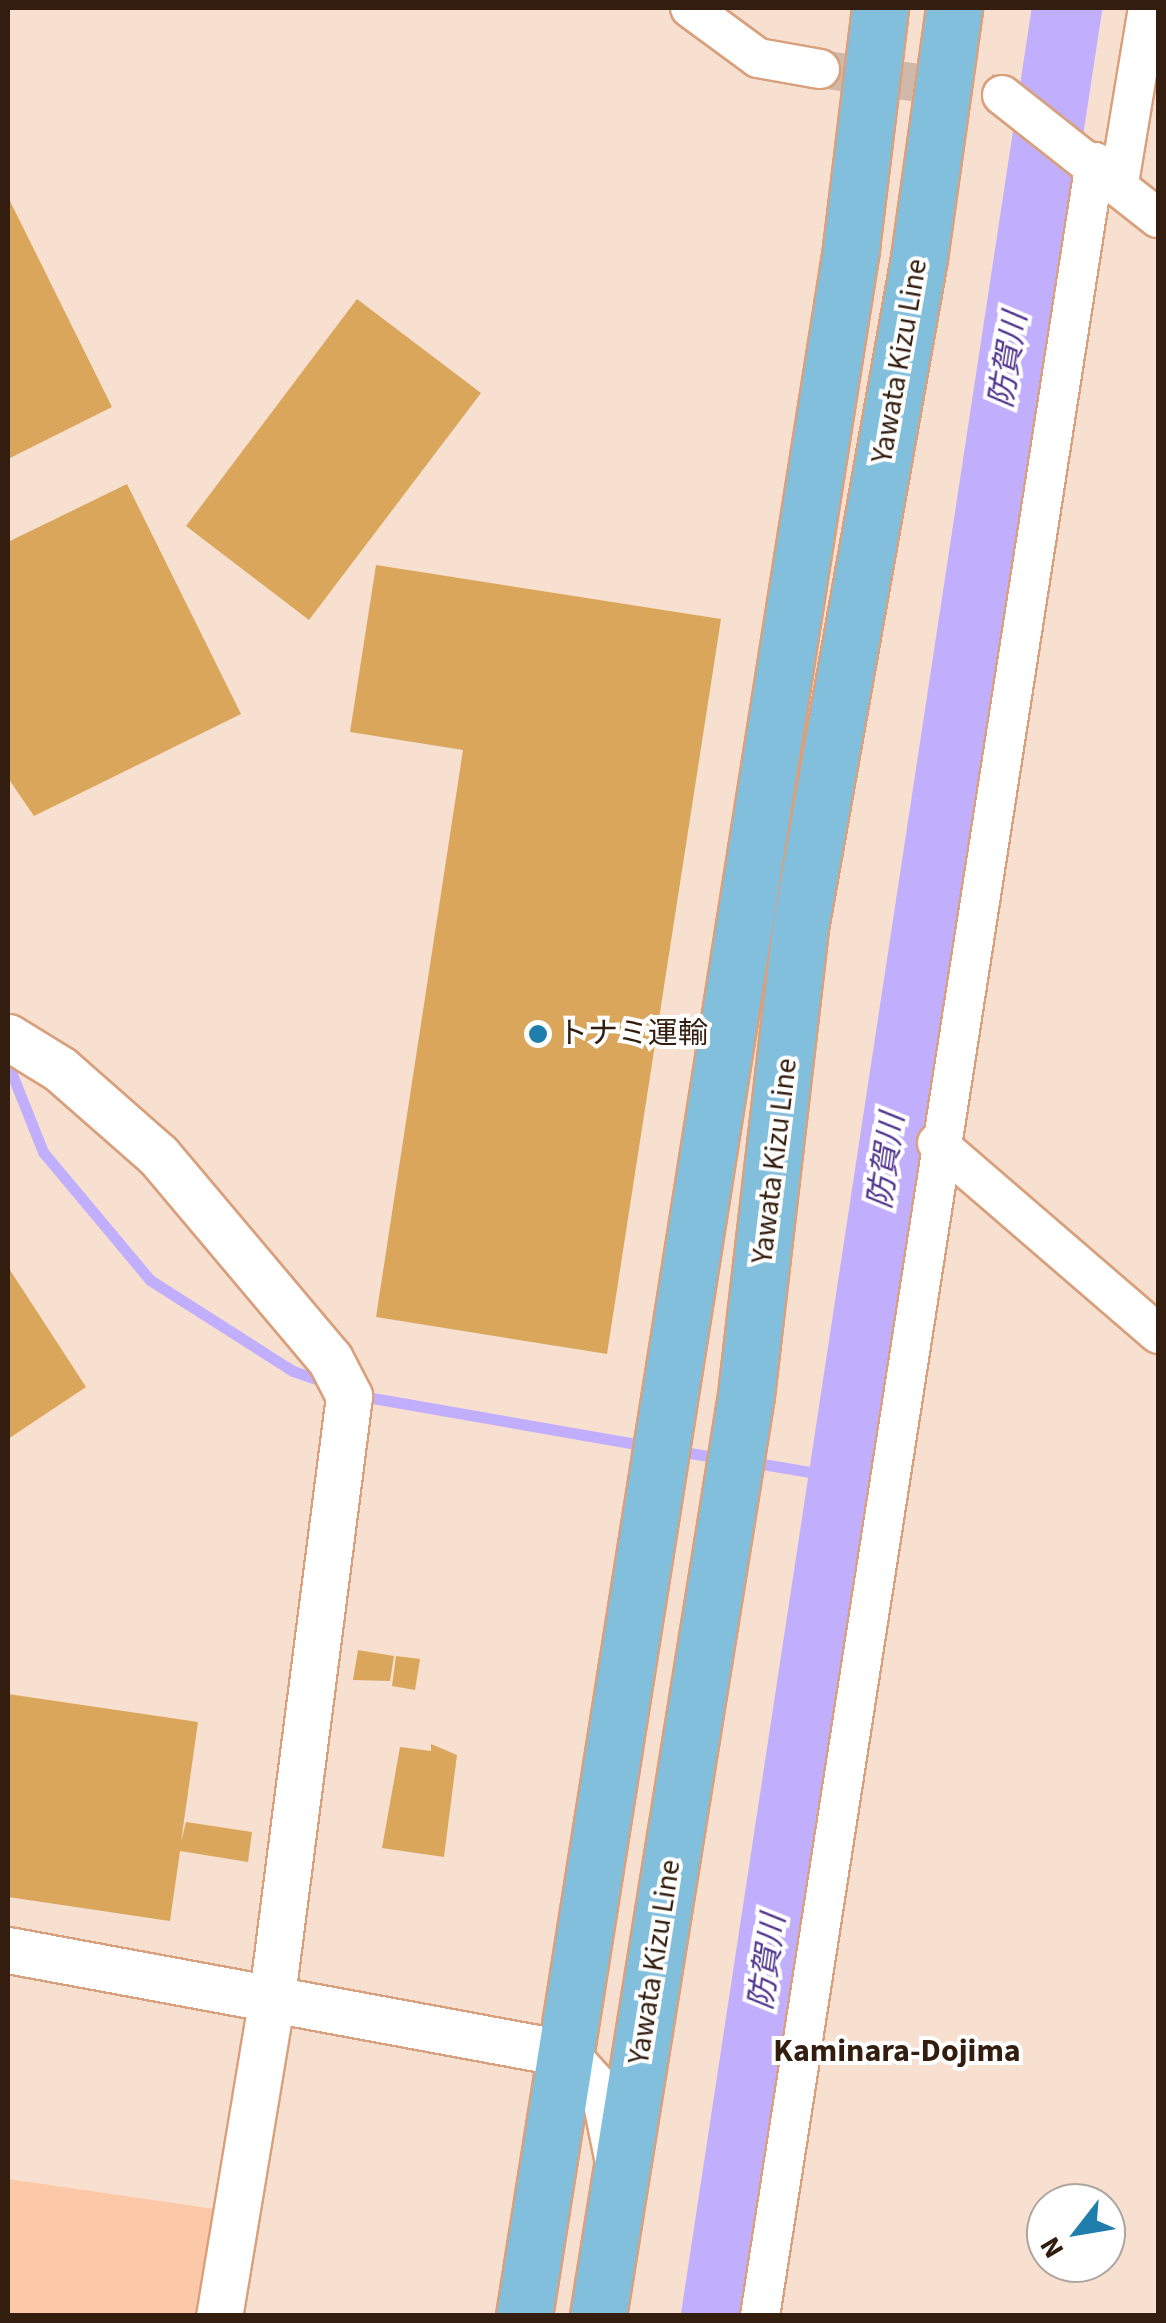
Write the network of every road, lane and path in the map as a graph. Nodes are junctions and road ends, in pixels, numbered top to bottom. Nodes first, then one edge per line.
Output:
1 (690, 8) edge
2 (880, 8) edge
3 (954, 8) edge
4 (1148, 8) edge
5 (820, 68) tunnel mouth
6 (1002, 95) tunnel mouth
7 (1107, 172) junction
8 (1158, 218) edge
9 (8, 1036) edge
10 (937, 1143) junction
11 (1158, 1334) edge
12 (8, 1950) edge
13 (271, 2003) junction
14 (564, 2053) junction
15 (620, 2177) junction
16 (219, 2316) edge
17 (524, 2316) edge
18 (598, 2316) edge
19 (760, 2316) edge

1 - 5 street
2 - 14 main road
3 - 15 main road, Yawata Kizu Line
4 - 7 street
6 - 7 street
7 - 8 street
7 - 10 street
9 - 13 street
10 - 11 street
10 - 19 street
12 - 13 street
13 - 14 street
13 - 16 street
14 - 15 street
14 - 17 main road
15 - 18 main road, Yawata Kizu Line

